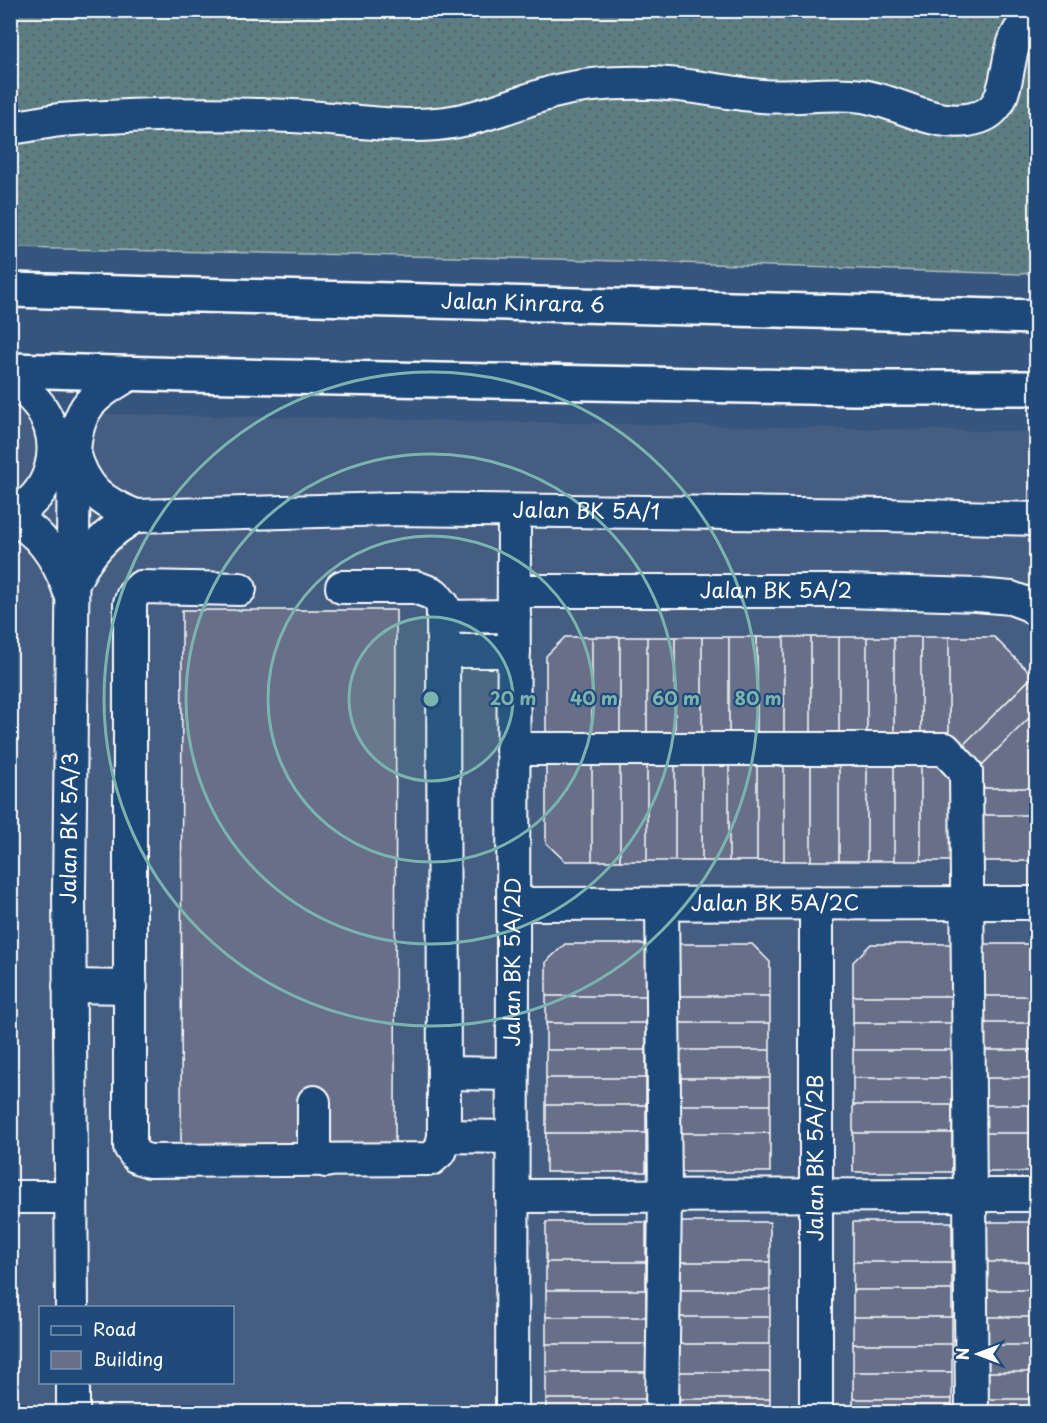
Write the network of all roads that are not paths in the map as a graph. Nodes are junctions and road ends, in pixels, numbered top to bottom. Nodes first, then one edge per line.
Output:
1 (1036, 17) edge
2 (10, 128) edge
3 (10, 290) edge
4 (1036, 317) edge
5 (10, 370) edge
6 (130, 374) junction
7 (10, 379) edge
8 (1036, 388) edge
9 (74, 452) junction
10 (514, 511) junction
11 (10, 516) edge
12 (136, 516) junction
13 (1036, 519) edge
14 (342, 586) dead end
15 (240, 589) dead end
16 (73, 591) junction
17 (514, 604) junction
18 (1036, 610) edge
19 (443, 617) junction
20 (444, 651) junction
21 (514, 651) junction
22 (512, 749) junction
23 (816, 903) junction
24 (969, 903) junction
25 (1036, 903) edge
26 (513, 904) junction
27 (662, 904) junction
28 (69, 986) junction
29 (131, 987) junction
30 (444, 1073) junction
31 (512, 1074) junction
32 (314, 1102) dead end
33 (444, 1136) junction
34 (512, 1137) junction
35 (326, 1161) junction
36 (665, 1195) junction
37 (816, 1195) junction
38 (970, 1195) junction
39 (1036, 1195) edge
40 (512, 1196) junction
41 (10, 1197) edge
42 (71, 1197) junction
43 (72, 1306) edge
44 (73, 1384) edge
45 (74, 1413) edge
46 (512, 1413) edge
47 (662, 1413) edge
48 (816, 1413) edge
49 (972, 1413) edge

1 - 2 street
3 - 4 main road, Jalan Kinrara 6
5 - 6 main road
6 - 8 main road
6 - 9 street, Jalan BK 5A/3
7 - 11 street
9 - 12 street, Jalan BK 5A/1
9 - 16 street, Jalan BK 5A/3
10 - 12 street, Jalan BK 5A/1
10 - 13 street, Jalan BK 5A/1
10 - 17 street, Jalan BK 5A/2D
11 - 16 street
12 - 16 street
14 - 19 street
15 - 29 street
16 - 28 street, Jalan BK 5A/3
17 - 18 street, Jalan BK 5A/2
17 - 19 street, Jalan BK 5A/2
17 - 21 street, Jalan BK 5A/2D
19 - 20 street
20 - 21 street
20 - 30 street
21 - 22 street, Jalan BK 5A/2D
22 - 24 street
22 - 26 street, Jalan BK 5A/2D
23 - 24 street, Jalan BK 5A/2C
23 - 27 street, Jalan BK 5A/2C
23 - 37 street, Jalan BK 5A/2B
24 - 25 street, Jalan BK 5A/2C
24 - 38 street
26 - 27 street, Jalan BK 5A/2C
26 - 31 street, Jalan BK 5A/2D
27 - 36 street
28 - 29 street
28 - 42 street, Jalan BK 5A/3
29 - 35 street
30 - 31 street
30 - 33 street
31 - 34 street, Jalan BK 5A/2D
32 - 35 street
33 - 34 street
33 - 35 street
34 - 40 street, Jalan BK 5A/2D
36 - 37 street
36 - 40 street
36 - 47 street
37 - 38 street
37 - 48 street, Jalan BK 5A/2B
38 - 39 street
38 - 49 street
40 - 46 street, Jalan BK 5A/2D
41 - 42 street
42 - 43 street, Jalan BK 5A/3
44 - 45 street

